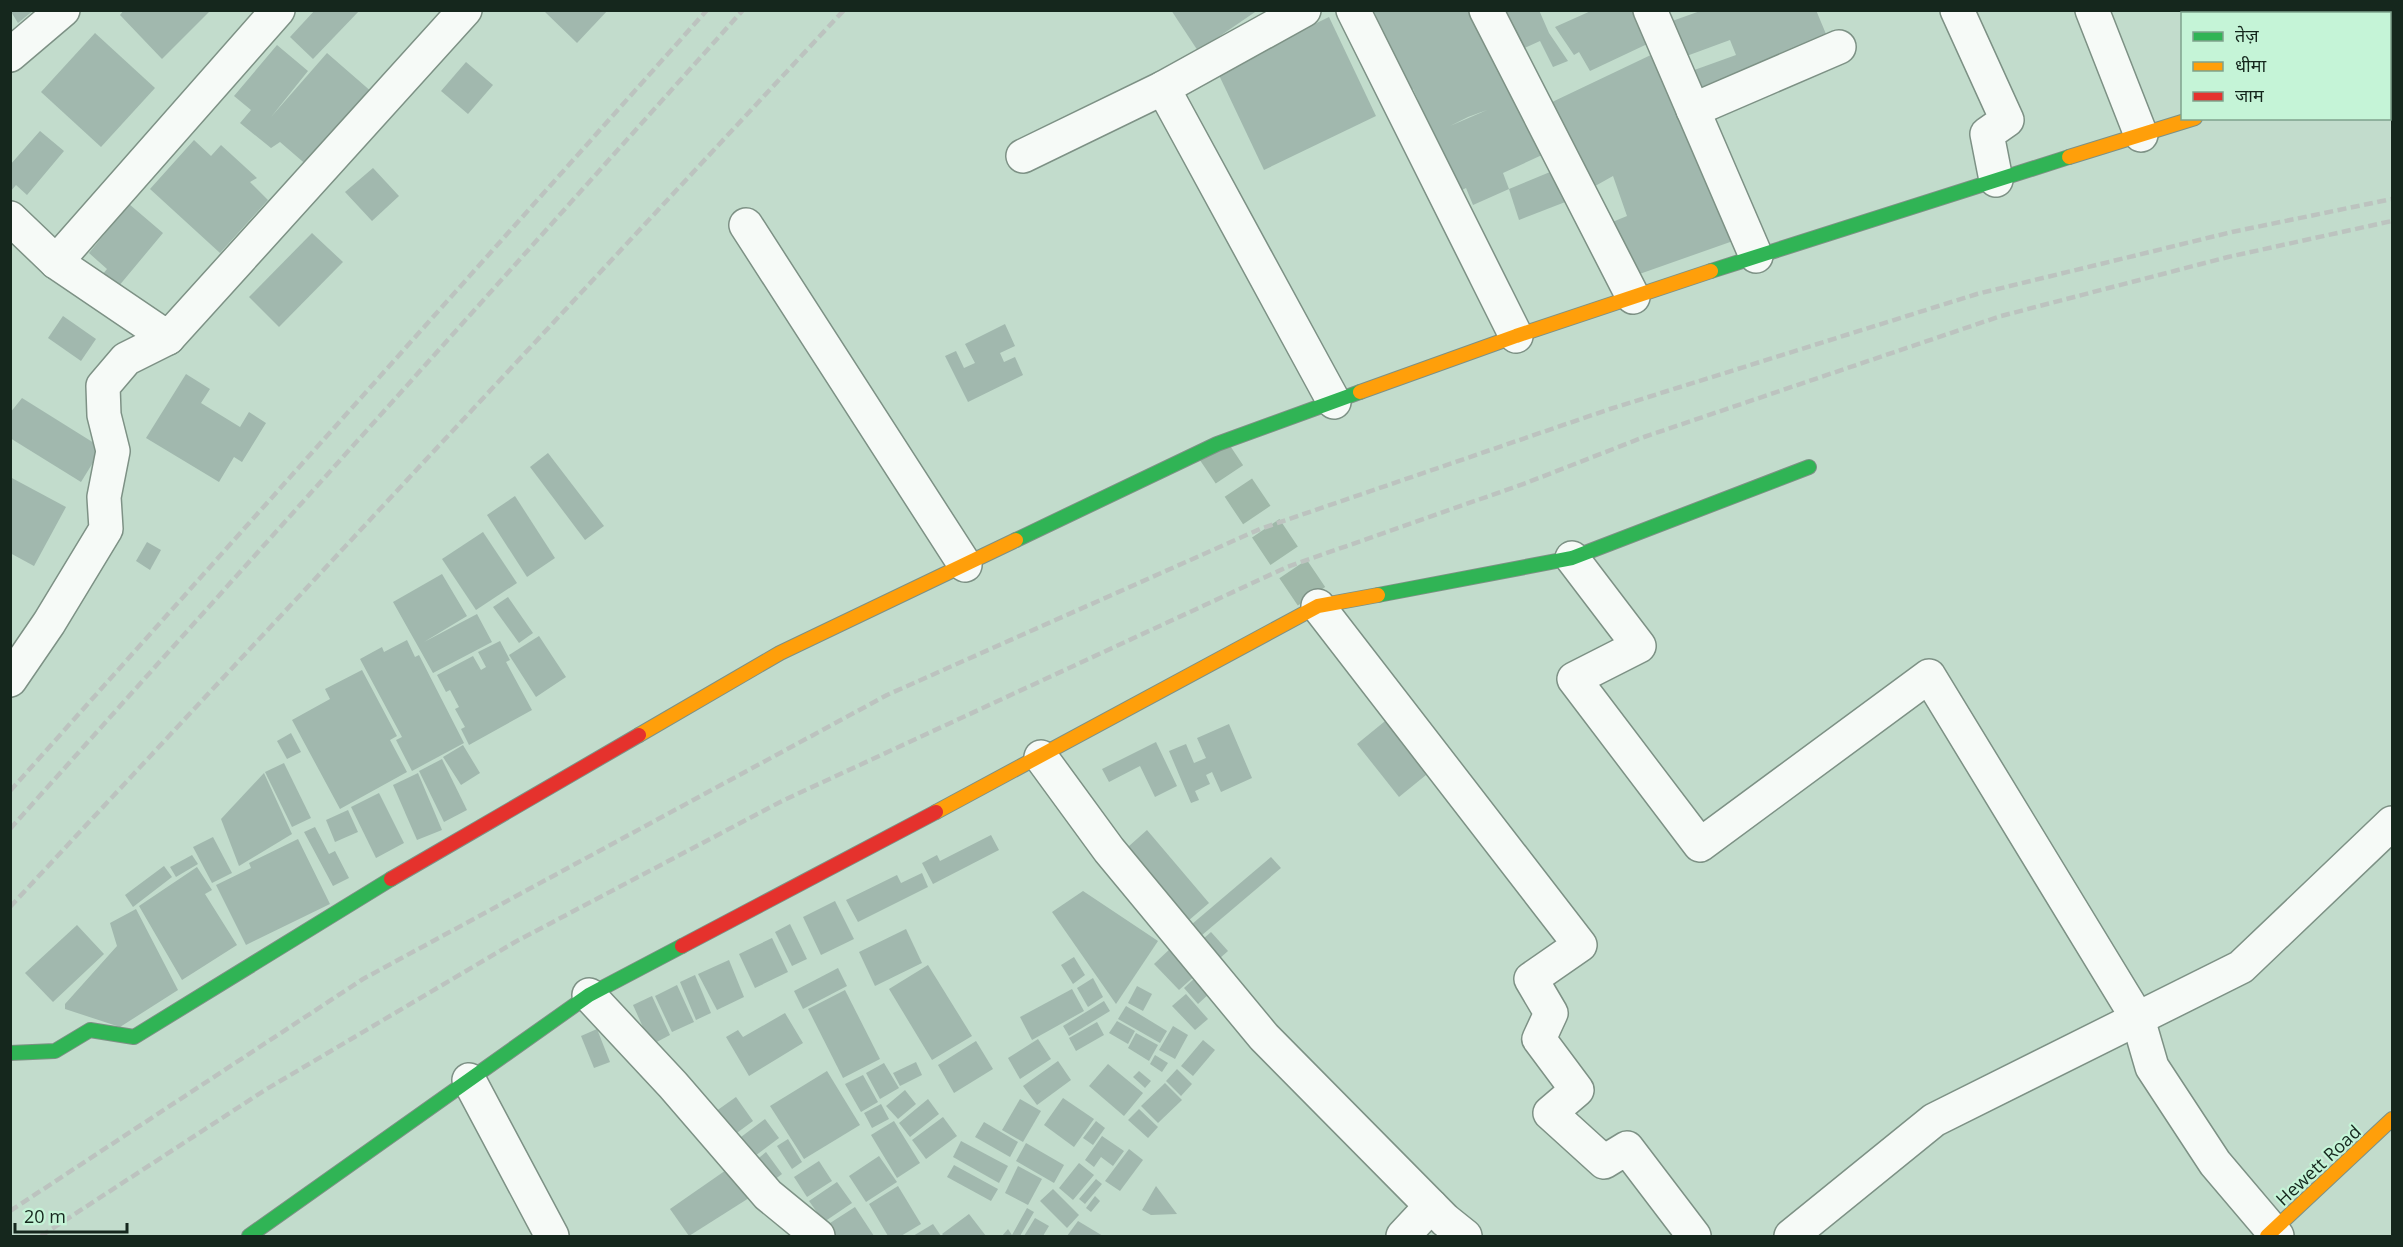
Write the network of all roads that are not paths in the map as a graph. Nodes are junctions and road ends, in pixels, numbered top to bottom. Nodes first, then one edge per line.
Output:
1 (63, 10) edge
2 (278, 10) edge
3 (465, 10) edge
4 (1304, 10) edge
5 (1353, 10) edge
6 (1486, 10) edge
7 (1650, 10) edge
8 (1957, 10) edge
9 (2092, 10) edge
10 (1839, 47) dead end
11 (10, 55) edge
12 (1163, 88) junction
13 (1693, 110) junction
14 (2188, 120) edge
15 (2141, 135) junction
16 (1023, 156) dead end
17 (1996, 180) junction
18 (10, 218) edge
19 (746, 225) dead end
20 (1756, 256) junction
21 (56, 262) junction
22 (1633, 297) junction
23 (1516, 336) junction
24 (168, 338) junction
25 (1334, 402) junction
26 (1809, 467) dead end
27 (1572, 558) junction
28 (965, 565) junction
29 (1318, 606) junction
30 (10, 680) edge
31 (1041, 757) junction
32 (2392, 823) edge
33 (589, 995) junction
34 (2138, 1019) junction
35 (10, 1053) edge
36 (469, 1080) junction
37 (2392, 1119) edge
38 (1431, 1206) junction
39 (2272, 1235) edge
40 (249, 1236) edge
41 (552, 1236) edge
42 (818, 1236) edge
43 (1403, 1236) edge
44 (1465, 1236) edge
45 (1694, 1236) edge
46 (1791, 1236) edge

1 - 11 street
2 - 21 street
3 - 24 street
4 - 12 street
5 - 23 street
6 - 22 street
7 - 13 street
8 - 17 street
9 - 15 street
10 - 13 street
12 - 16 street
12 - 25 street
13 - 20 street
14 - 15 street
15 - 17 street
17 - 20 street
18 - 21 street
19 - 28 street
20 - 22 street
21 - 24 street
22 - 23 street
23 - 25 street
24 - 30 street
25 - 28 street
26 - 27 street
27 - 29 street
27 - 34 street
28 - 35 street
29 - 31 street
29 - 45 street
31 - 33 street
31 - 38 street
32 - 34 street
33 - 36 street
33 - 42 street
34 - 39 street
34 - 46 street
36 - 40 street
36 - 41 street
37 - 39 street, Hewett Road
38 - 43 street
38 - 44 street

